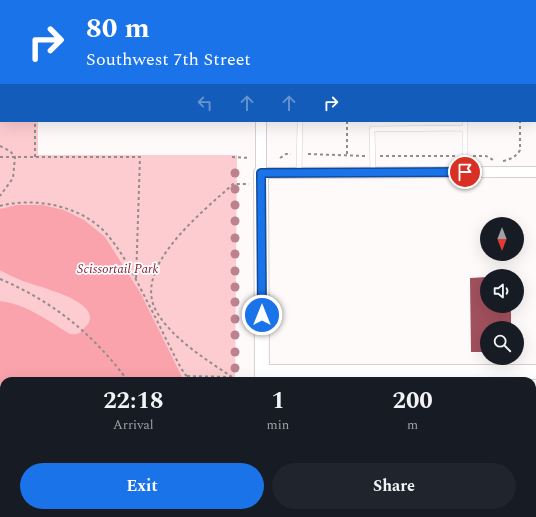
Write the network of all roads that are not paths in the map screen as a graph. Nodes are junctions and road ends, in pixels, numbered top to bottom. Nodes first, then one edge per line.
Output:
1 (261, 122) edge
2 (300, 122) edge
3 (465, 122) edge
4 (465, 128) junction
5 (465, 172) junction
6 (536, 172) edge
7 (261, 173) junction
8 (299, 173) junction
9 (373, 173) junction
10 (536, 372) edge
11 (262, 377) edge

1 - 7 street
2 - 8 lane
3 - 4 lane
4 - 5 lane
4 - 9 lane
5 - 6 street
5 - 9 street
7 - 8 street
7 - 11 street
8 - 9 street
10 - 11 street

